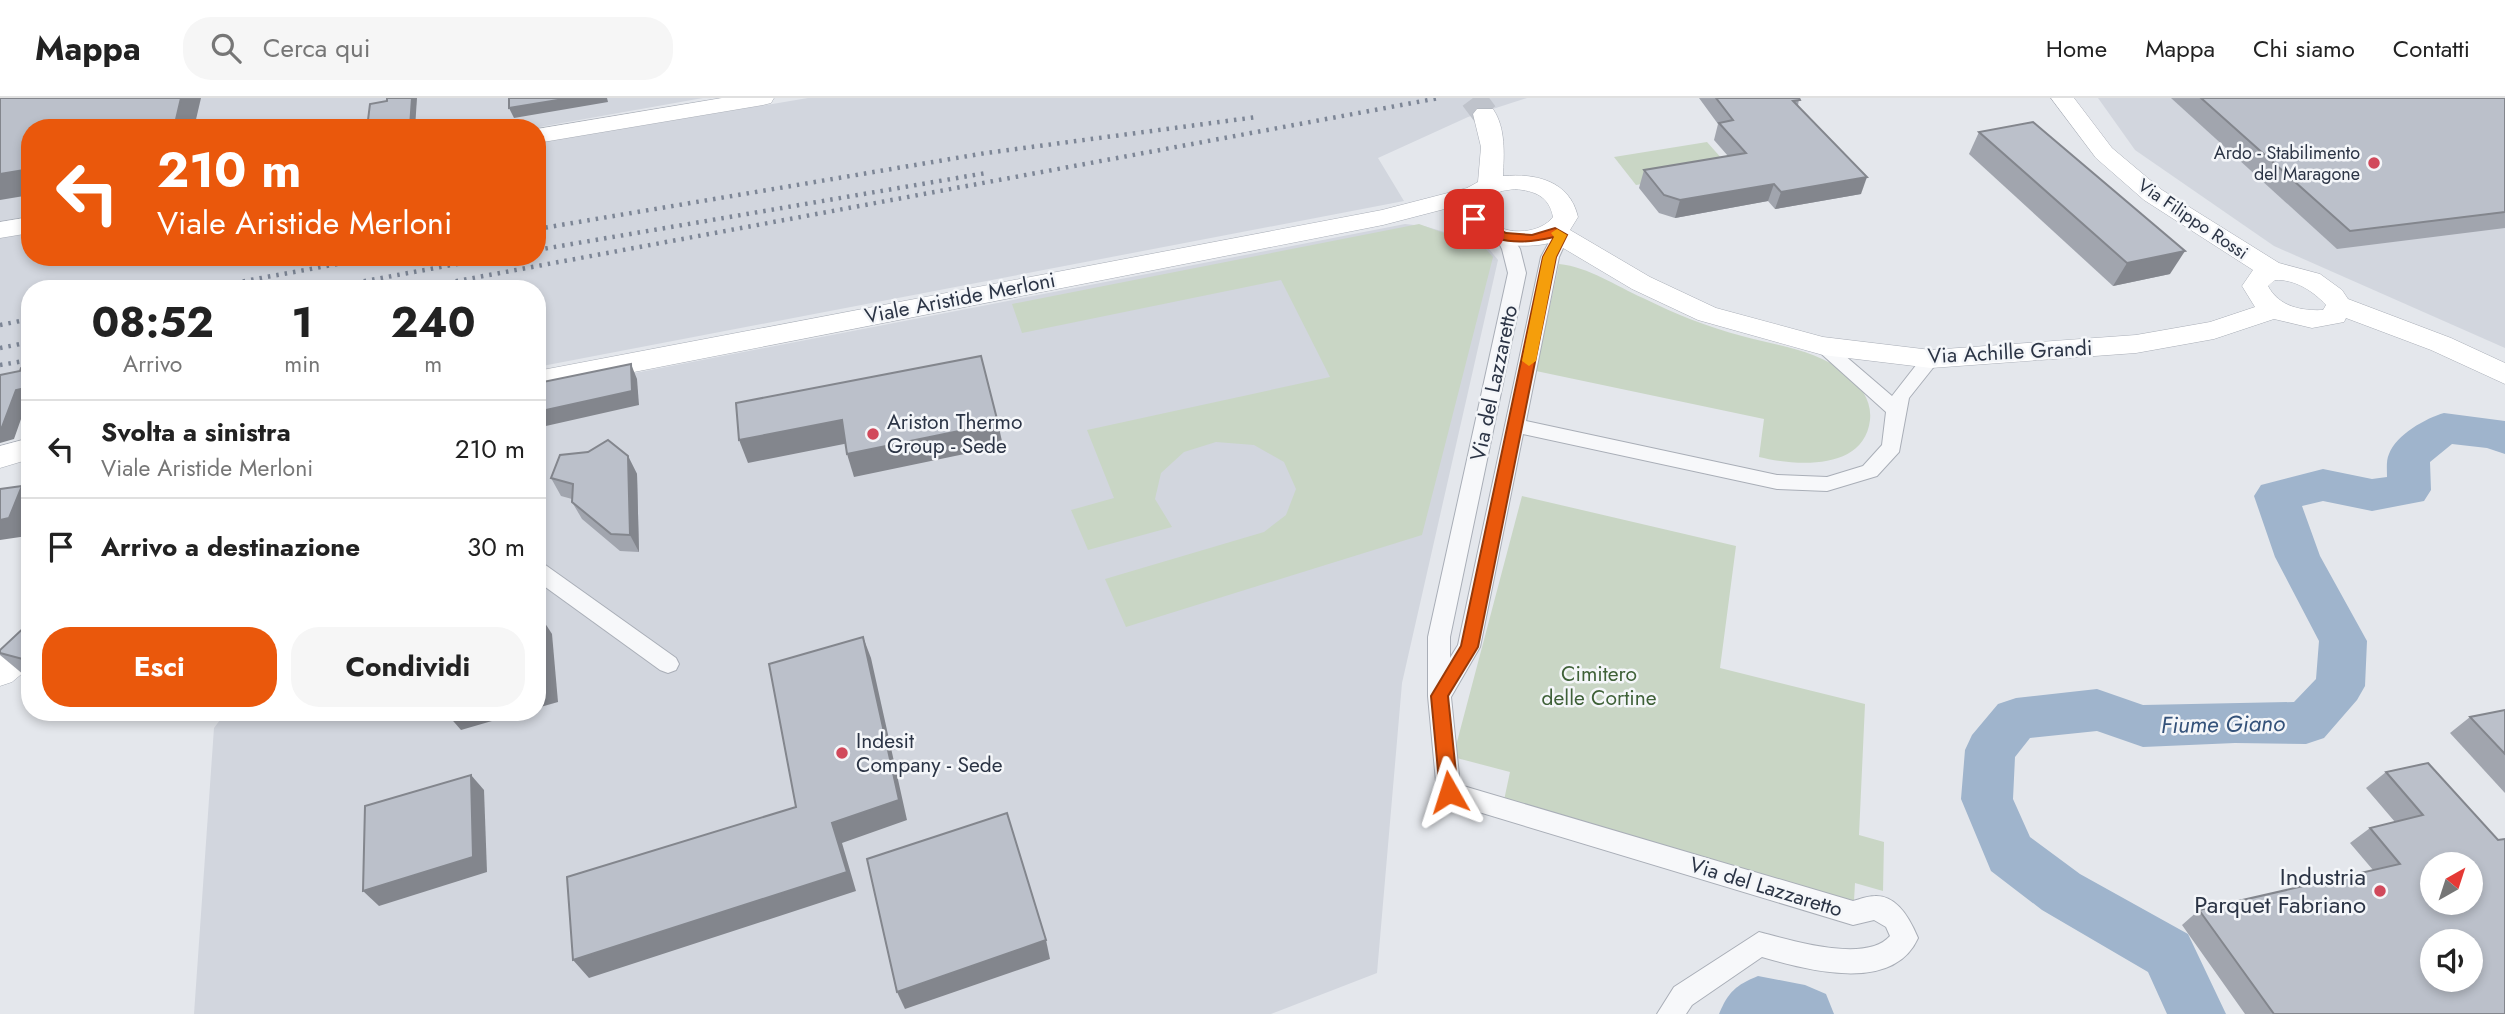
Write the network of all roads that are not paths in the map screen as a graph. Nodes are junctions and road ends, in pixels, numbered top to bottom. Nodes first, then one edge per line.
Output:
1 (763, 98) edge
2 (2062, 98) edge
3 (1485, 114) tunnel mouth
4 (546, 134) edge
5 (1483, 189) junction
6 (1383, 217) junction
7 (1474, 219) junction
8 (21, 226) edge
9 (0, 230) edge
10 (1558, 233) junction
11 (1504, 237) junction
12 (2274, 272) junction
13 (2339, 305) junction
14 (2276, 309) junction
15 (1823, 346) junction
16 (1931, 359) junction
17 (2505, 373) edge
18 (546, 379) edge
19 (1894, 409) junction
20 (1516, 426) junction
21 (21, 451) edge
22 (0, 457) edge
23 (21, 471) edge
24 (0, 473) edge
25 (546, 576) edge
26 (21, 654) edge
27 (668, 664) dead end
28 (0, 671) edge
29 (1439, 696) junction
30 (1670, 1014) edge

1 - 4 main road
2 - 12 main road, Via Filippo Rossi
3 - 5 main road
5 - 6 main road, Viale Aristide Merloni
5 - 7 main road
5 - 10 main road, Viale Aristide Merloni
6 - 7 main road, Viale Aristide Merloni
6 - 18 main road, Viale Aristide Merloni
7 - 11 main road, Viale Aristide Merloni
8 - 9 main road
10 - 11 main road
10 - 15 main road, Via Achille Grandi
10 - 20 street, Via del Lazzaretto
11 - 29 street, Via del Lazzaretto
12 - 13 main road
12 - 14 main road
13 - 14 main road
13 - 17 main road
14 - 16 main road, Via Achille Grandi
15 - 16 main road, Via Achille Grandi
15 - 19 street
16 - 19 street, Via del Lazzaretto
19 - 20 street, Via del Lazzaretto
20 - 29 street, Via del Lazzaretto
21 - 22 main road
23 - 24 main road
25 - 27 street
26 - 28 main road
29 - 30 street, Via del Lazzaretto

